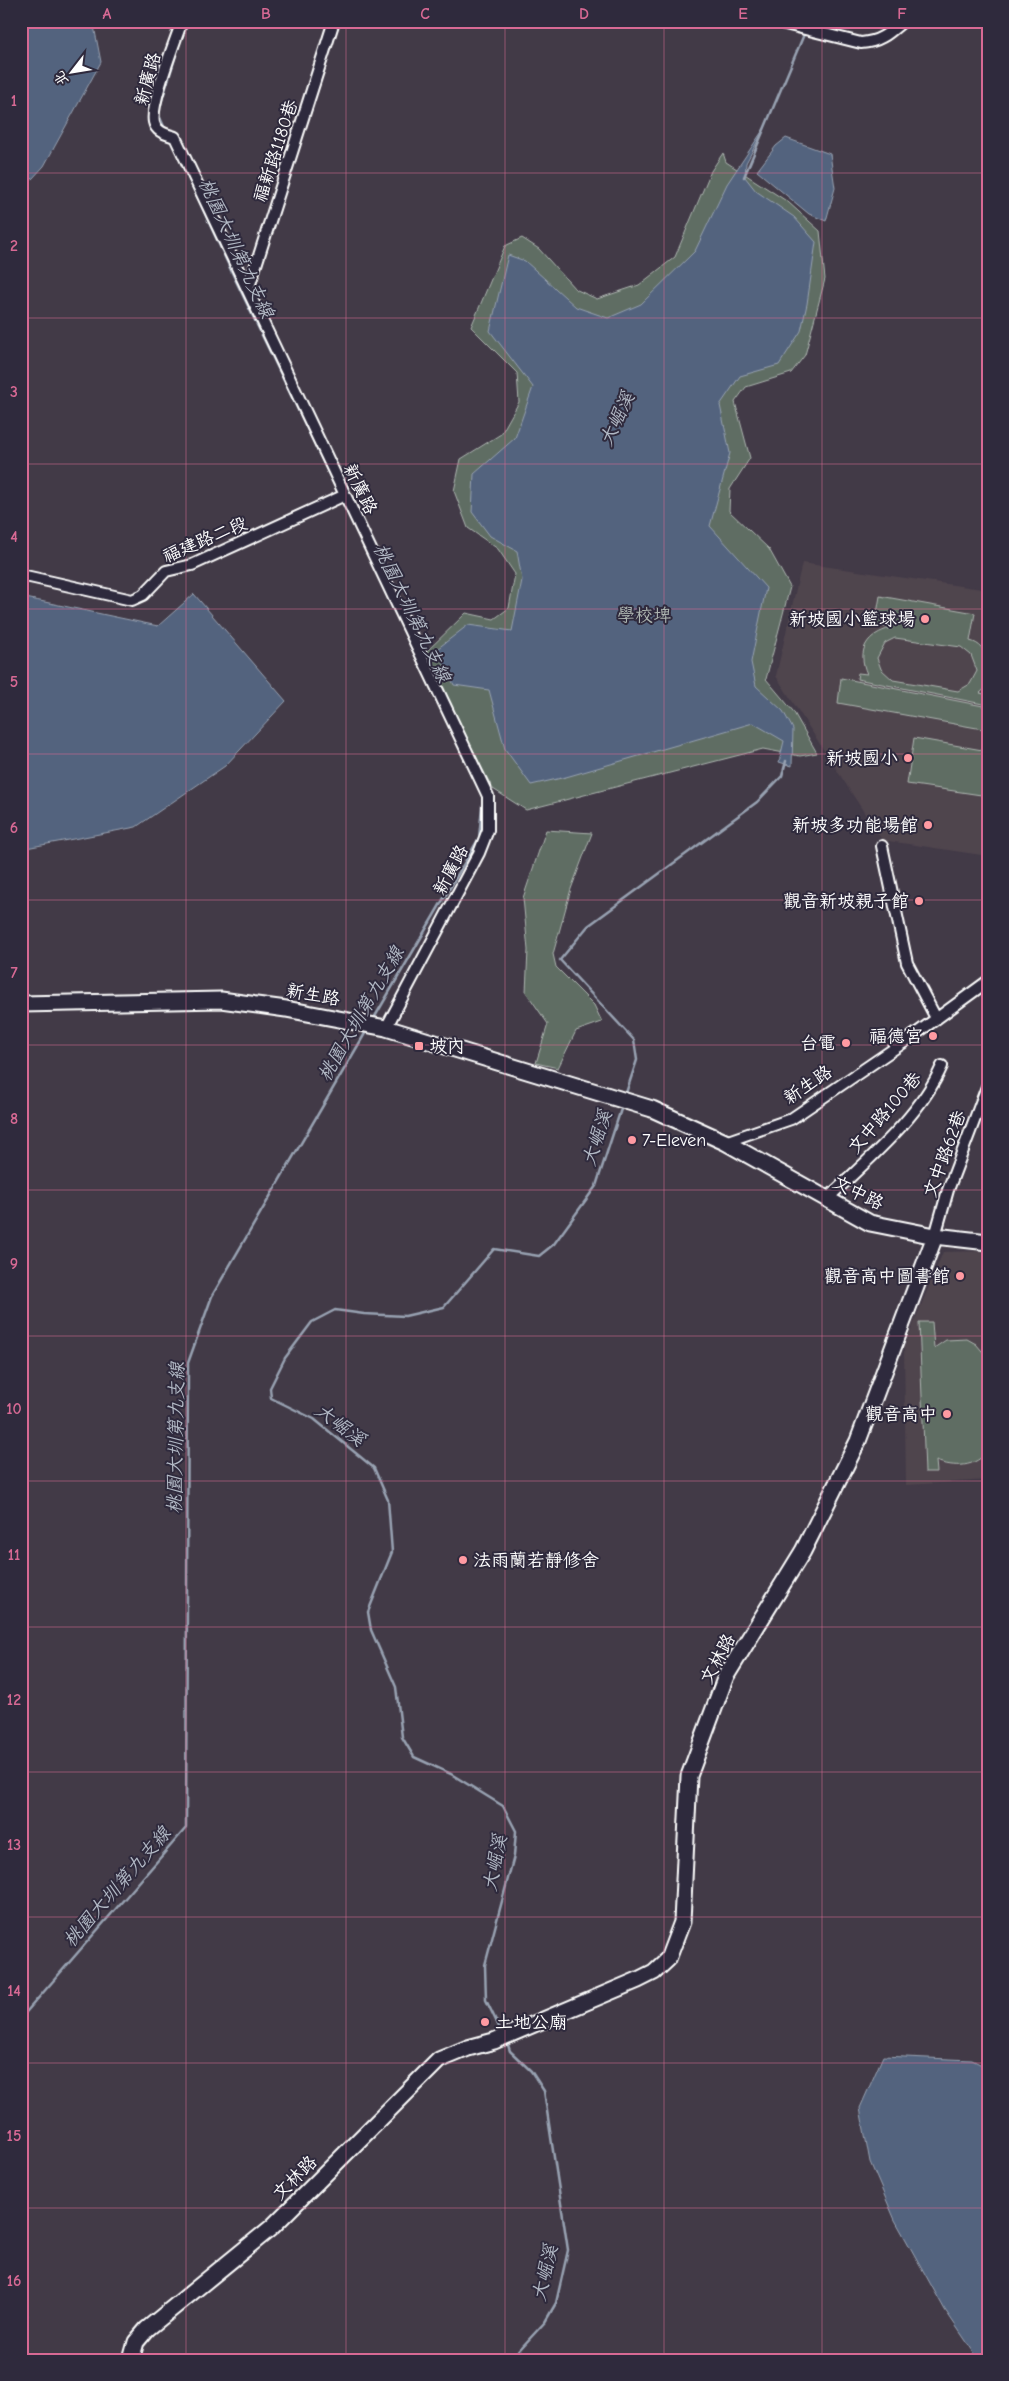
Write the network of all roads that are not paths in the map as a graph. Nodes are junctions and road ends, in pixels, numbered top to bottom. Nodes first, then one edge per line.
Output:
1 (182, 21) edge
2 (334, 21) edge
3 (773, 21) edge
4 (903, 21) edge
5 (248, 290) junction
6 (345, 495) junction
7 (21, 575) edge
8 (882, 846) dead end
9 (988, 981) edge
10 (21, 1004) edge
11 (936, 1018) junction
12 (386, 1028) junction
13 (942, 1066) dead end
14 (988, 1084) edge
15 (725, 1142) junction
16 (827, 1200) junction
17 (935, 1236) junction
18 (988, 1242) edge
19 (131, 2360) edge

1 - 5 street, 新廣路
2 - 5 street, 福新路1180巷
3 - 4 street
5 - 6 street, 新廣路
6 - 7 street, 福建路二段
6 - 12 street, 新廣路
8 - 11 street
9 - 11 street, 新生路
10 - 12 street, 新生路
11 - 15 street, 新生路
12 - 15 street, 新生路
13 - 16 street, 文中路100巷
14 - 17 street, 文中路62巷
15 - 16 street, 文中路
16 - 17 street, 文中路
17 - 18 street, 文中路
17 - 19 street, 文林路

